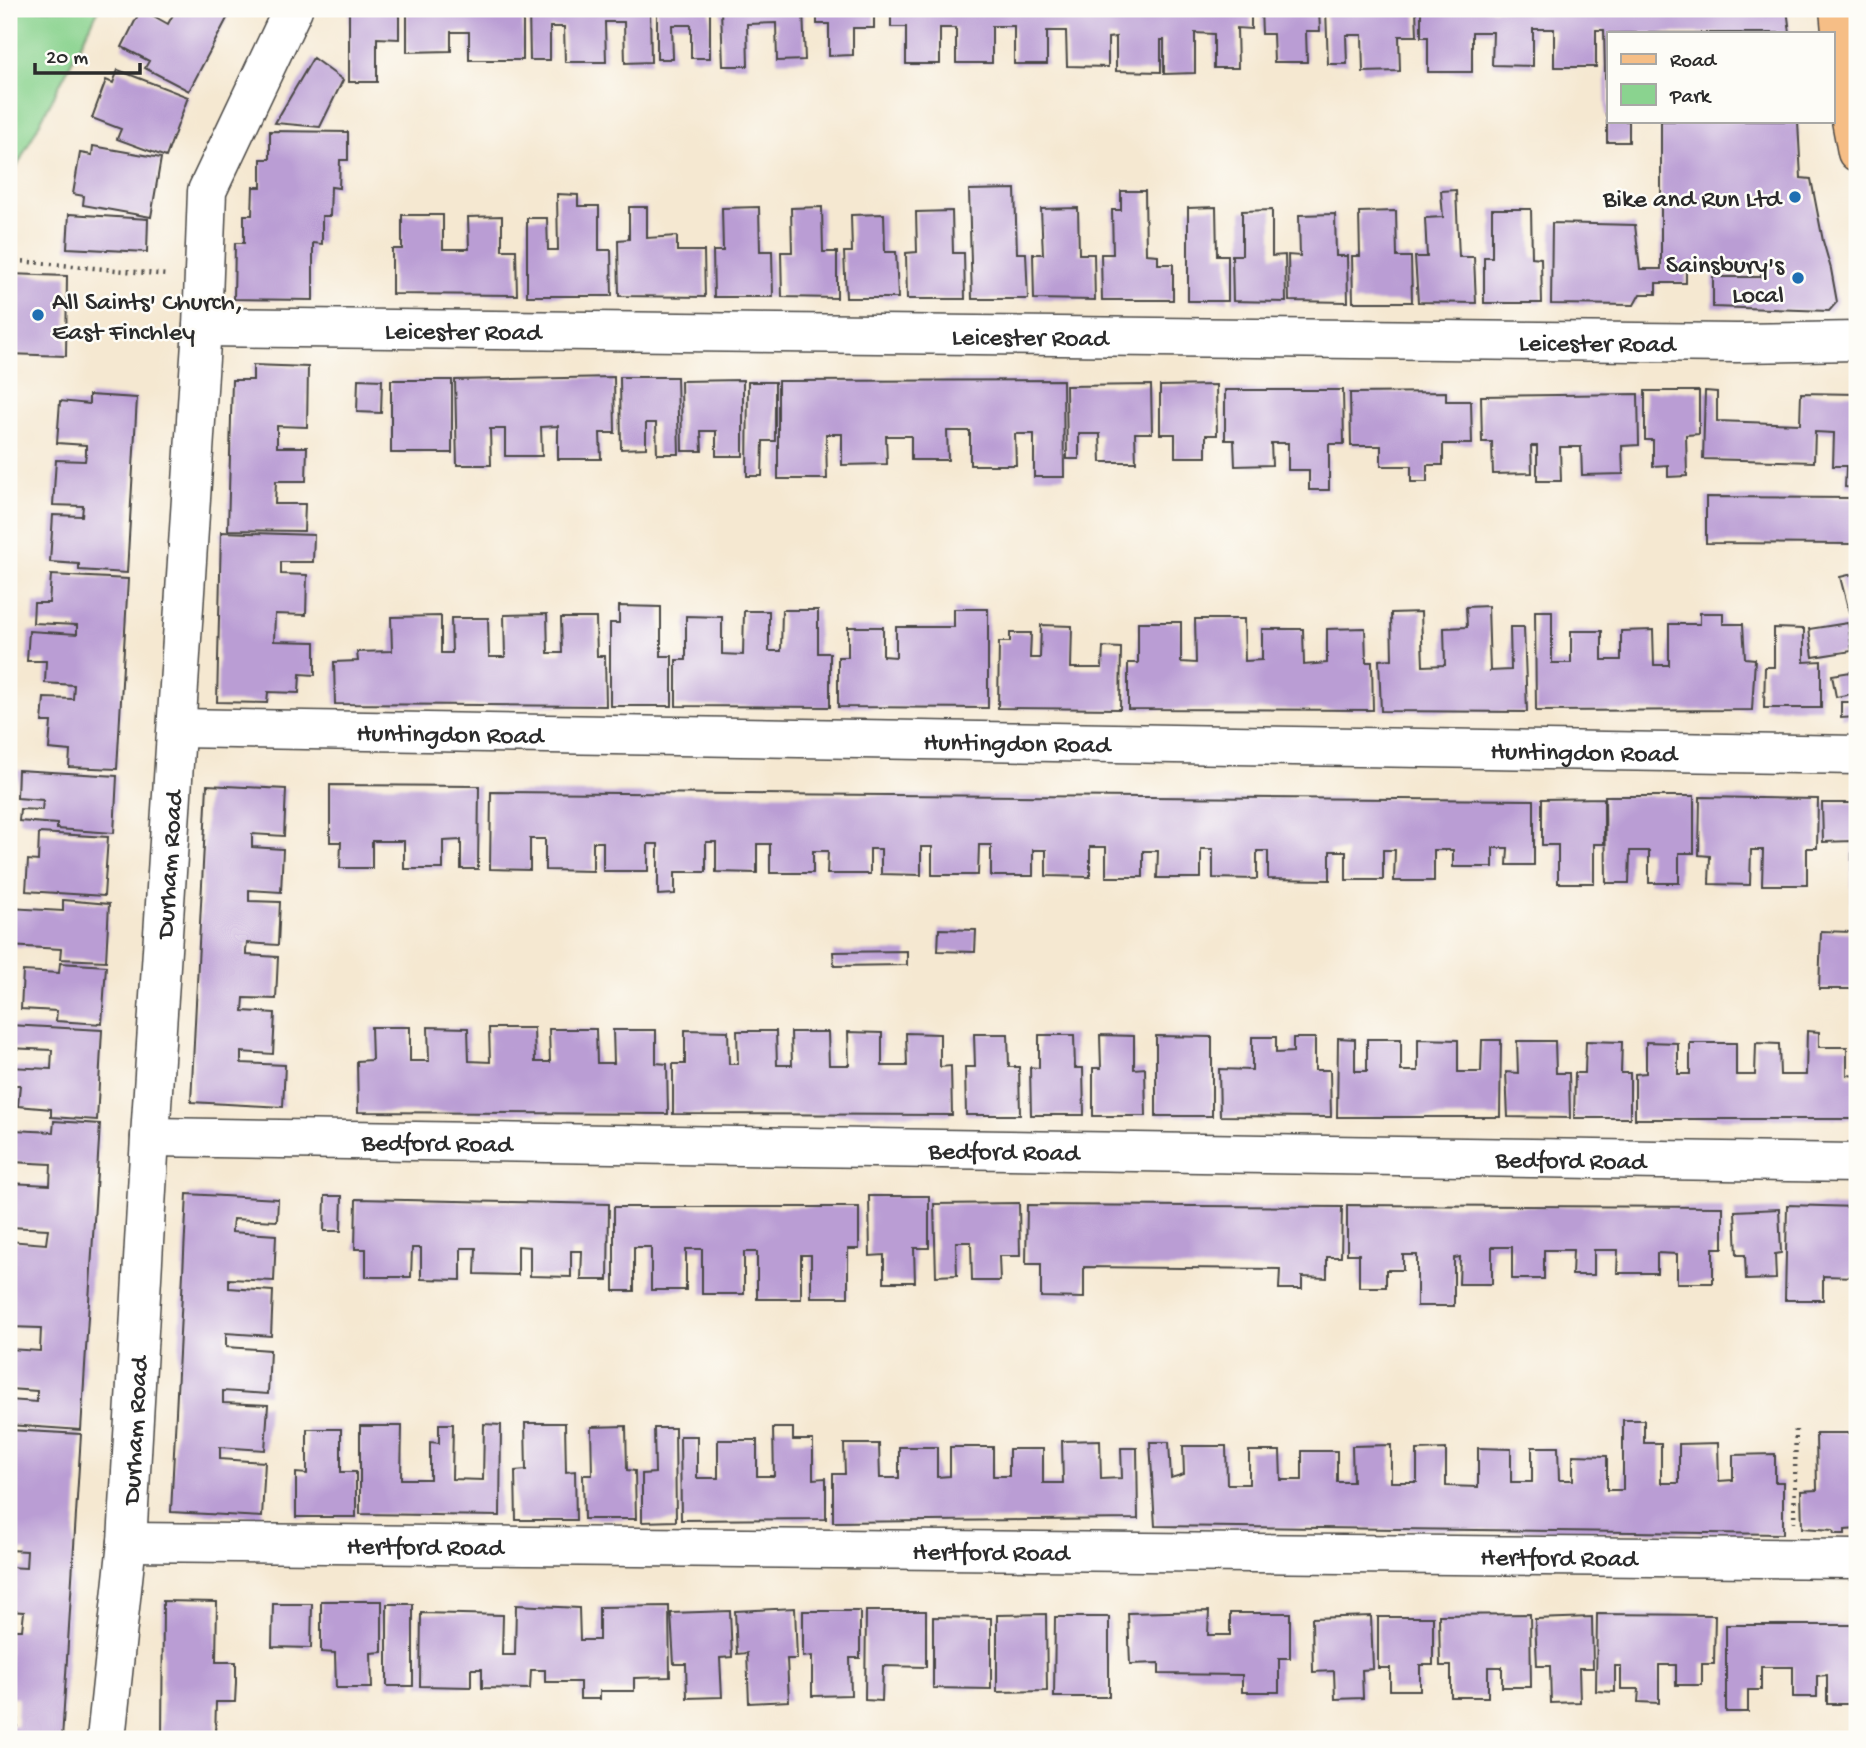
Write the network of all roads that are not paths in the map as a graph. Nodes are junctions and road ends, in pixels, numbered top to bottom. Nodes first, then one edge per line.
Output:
1 (293, 9) edge
2 (1839, 9) edge
3 (1857, 151) edge
4 (202, 327) junction
5 (1857, 341) edge
6 (177, 728) junction
7 (1857, 755) edge
8 (150, 1137) junction
9 (1857, 1163) edge
10 (127, 1542) junction
11 (1857, 1559) edge
12 (106, 1739) edge

1 - 4 street, Durham Road
2 - 3 main road
4 - 5 street, Leicester Road
4 - 6 street, Durham Road
6 - 7 street, Huntingdon Road
6 - 8 street, Durham Road
8 - 9 street, Bedford Road
8 - 10 street, Durham Road
10 - 11 street, Hertford Road
10 - 12 street, Durham Road

